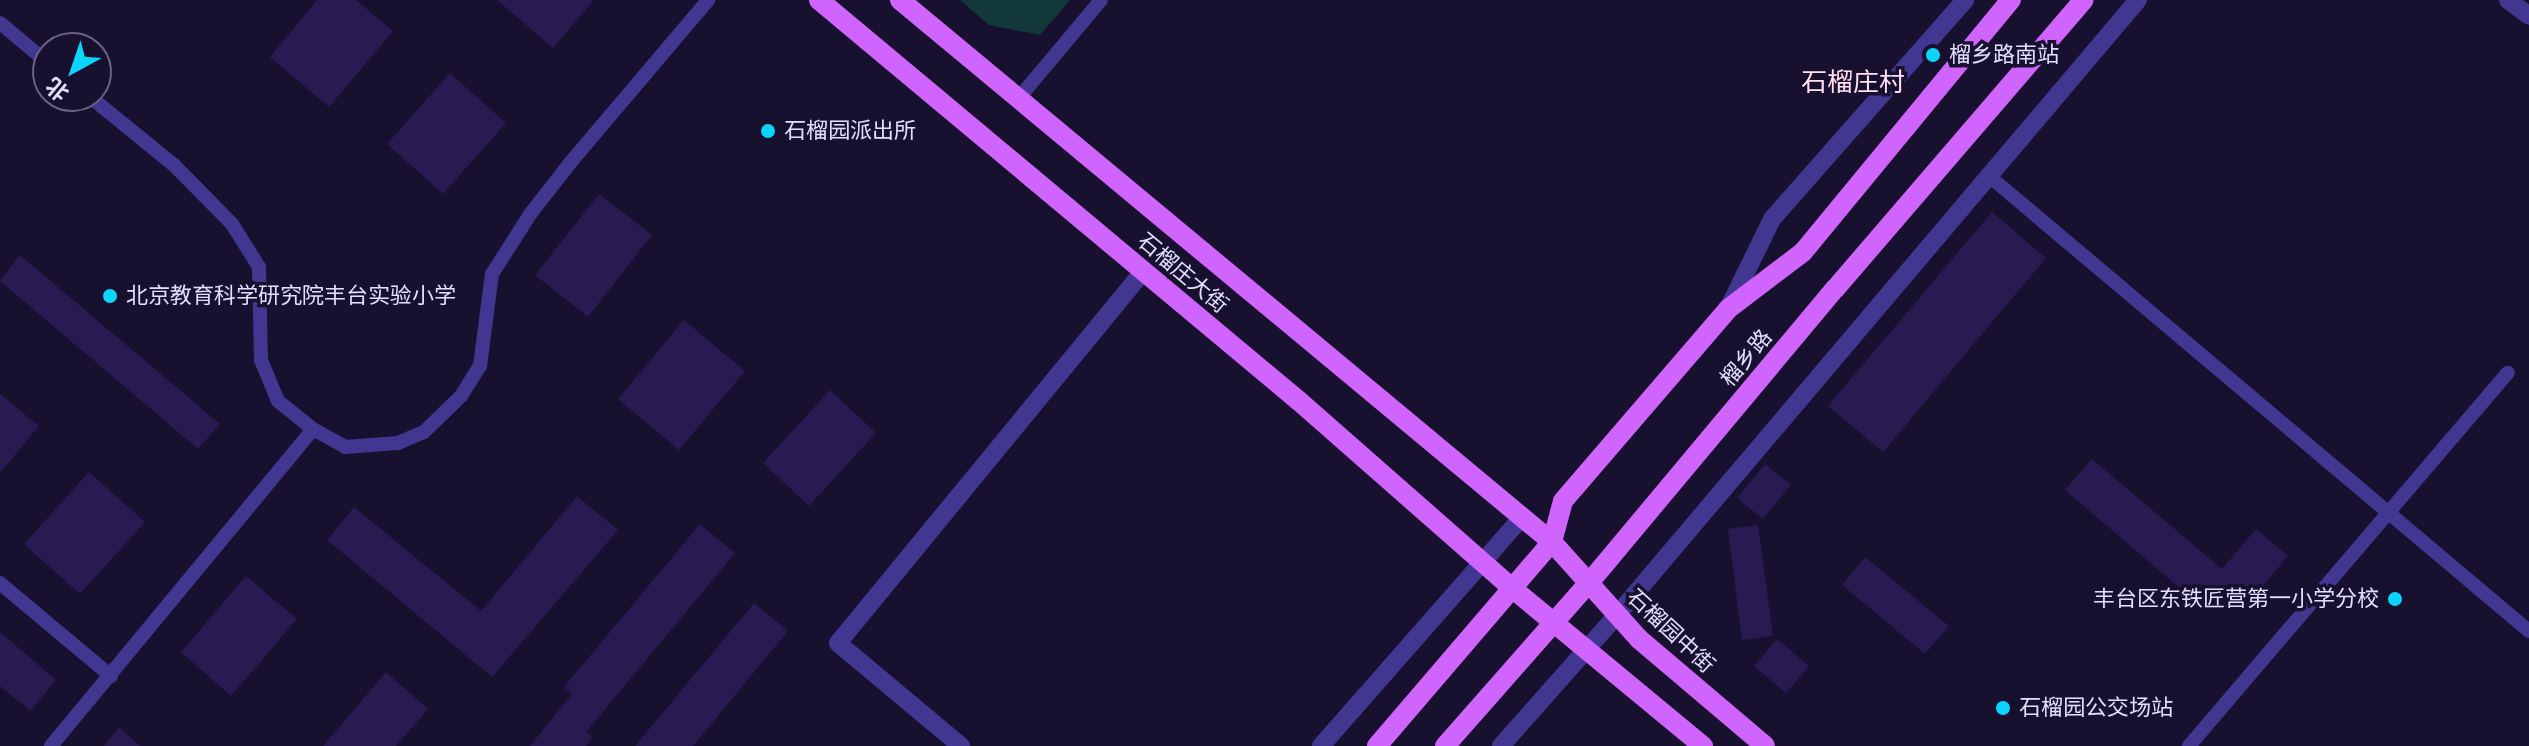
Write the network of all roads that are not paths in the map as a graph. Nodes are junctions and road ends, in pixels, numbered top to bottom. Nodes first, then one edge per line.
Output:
1 (708, 0) edge
2 (819, 0) edge
3 (900, 0) edge
4 (1101, 0) edge
5 (1965, 0) edge
6 (2011, 0) edge
7 (2084, 0) edge
8 (2138, 0) edge
9 (2508, 0) edge
10 (2529, 16) edge
11 (0, 23) edge
12 (32, 50) edge
13 (1018, 99) junction
14 (109, 112) edge
15 (1989, 176) junction
16 (1144, 271) junction
17 (1728, 309) junction
18 (2508, 373) dead end
19 (313, 429) junction
20 (2389, 512) junction
21 (1522, 517) junction
22 (1552, 542) junction
23 (1483, 561) junction
24 (0, 583) edge
25 (1588, 584) junction
26 (1512, 588) junction
27 (1617, 615) junction
28 (1555, 623) junction
29 (2529, 631) edge
30 (1587, 650) junction
31 (111, 676) junction
32 (51, 746) edge
33 (961, 746) edge
34 (1321, 746) edge
35 (1377, 746) edge
36 (1445, 746) edge
37 (1501, 746) edge
38 (1703, 746) edge
39 (1765, 746) edge
40 (2189, 746) edge

1 - 19 street
2 - 16 main road, 石榴庄大街
3 - 13 main road, 石榴庄大街
4 - 13 street
5 - 17 street, 榴乡路
6 - 17 main road, 榴乡路
7 - 25 main road, 榴乡路
8 - 15 street
9 - 10 street
11 - 12 street
13 - 21 main road, 石榴庄大街
14 - 19 street
15 - 20 street
15 - 27 street
16 - 23 main road, 石榴庄大街
16 - 33 street
17 - 22 main road, 榴乡路
18 - 20 street
19 - 31 street
20 - 29 street
20 - 40 street
21 - 22 main road, 石榴庄大街
21 - 23 street
22 - 25 main road, 石榴园中街
22 - 26 main road, 榴乡路
23 - 26 main road, 石榴庄大街
23 - 34 street
24 - 31 street
25 - 27 main road, 石榴园中街
25 - 28 main road, 榴乡路
26 - 28 main road
26 - 35 main road, 榴乡路
27 - 30 street
27 - 39 main road, 石榴园中街
28 - 30 main road
28 - 36 main road, 榴乡路
30 - 37 street
30 - 38 main road
31 - 32 street

